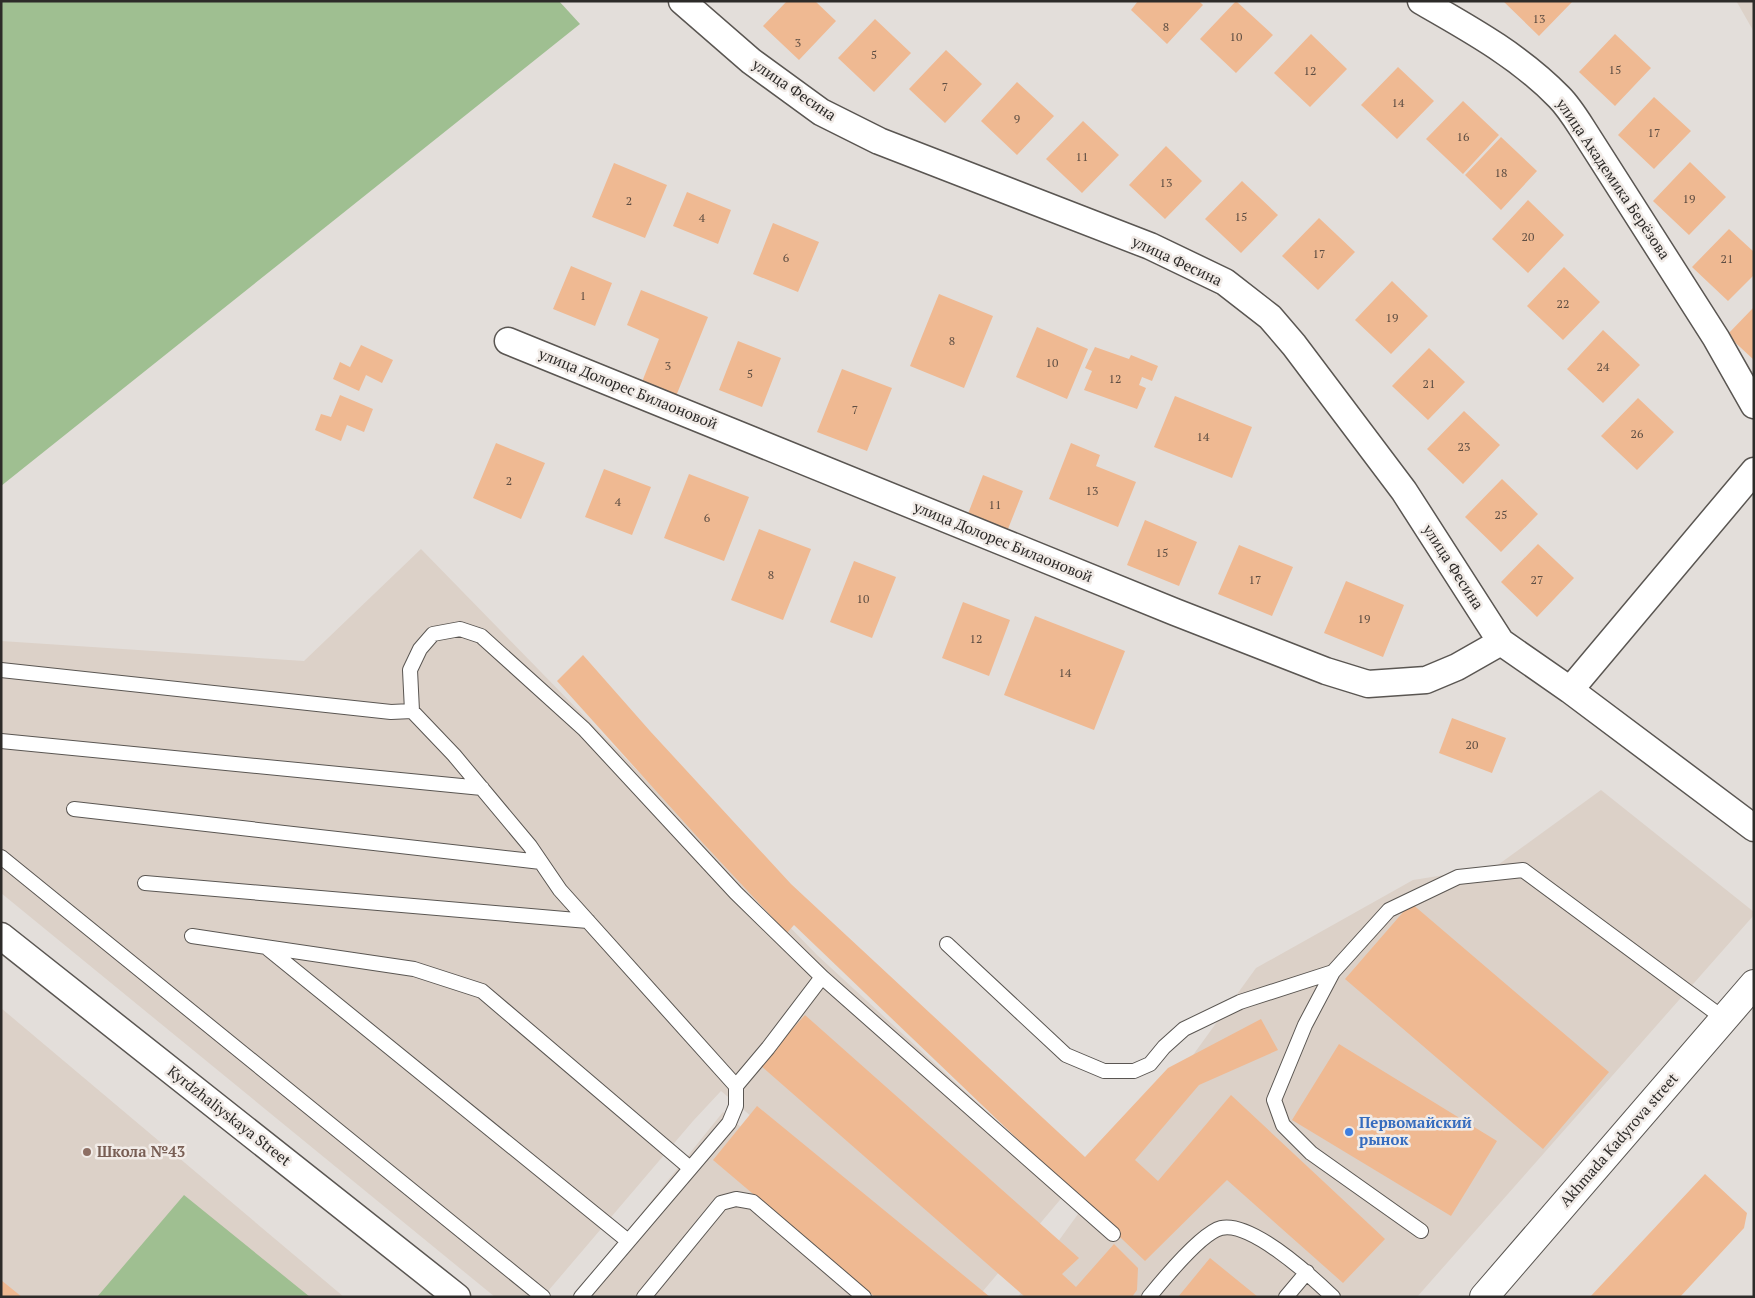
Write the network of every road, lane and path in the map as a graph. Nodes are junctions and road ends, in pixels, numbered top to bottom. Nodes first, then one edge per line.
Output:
1 (682, 1) edge
2 (1421, 1) edge
3 (508, 341) dead end
4 (1754, 405) edge
5 (1754, 471) edge
6 (1501, 642) junction
7 (1, 670) edge
8 (1570, 690) junction
9 (412, 711) junction
10 (1, 740) edge
11 (482, 788) junction
12 (74, 809) dead end
13 (1754, 828) edge
14 (1, 857) edge
15 (542, 862) junction
16 (145, 883) dead end
17 (588, 921) junction
18 (1, 936) edge
19 (192, 936) dead end
20 (947, 944) dead end
21 (265, 947) junction
22 (1333, 972) junction
23 (822, 977) junction
24 (1754, 984) edge
25 (1724, 1018) junction
26 (736, 1086) junction
27 (690, 1168) junction
28 (1421, 1231) dead end
29 (1113, 1234) dead end
30 (628, 1242) junction
31 (1307, 1272) junction
32 (457, 1297) edge
33 (543, 1297) edge
34 (581, 1297) edge
35 (644, 1297) edge
36 (864, 1297) edge
37 (1149, 1297) edge
38 (1286, 1297) edge
39 (1332, 1297) edge
40 (1484, 1297) edge

1 - 6 street, улица Фесина
2 - 4 street, улица Академика Берёзова
3 - 6 street, улица Долорес Билаоновой
5 - 8 street
6 - 8 street, улица Фесина
7 - 9 lane
8 - 13 street, улица Фесина
9 - 11 lane
9 - 23 lane
10 - 11 lane
11 - 15 lane
12 - 15 lane
14 - 33 lane
15 - 17 lane
16 - 17 lane
17 - 26 lane
18 - 32 street, Kyrdzhaliyskaya Street
19 - 21 lane
20 - 22 lane
21 - 27 lane
21 - 30 lane
22 - 25 lane
22 - 28 lane
23 - 26 lane
23 - 29 lane
24 - 25 street, Akhmada Kadyrova street
25 - 40 street, Akhmada Kadyrova street
26 - 27 lane
27 - 30 lane
30 - 34 lane
31 - 37 lane
31 - 38 lane
31 - 39 lane
35 - 36 lane

